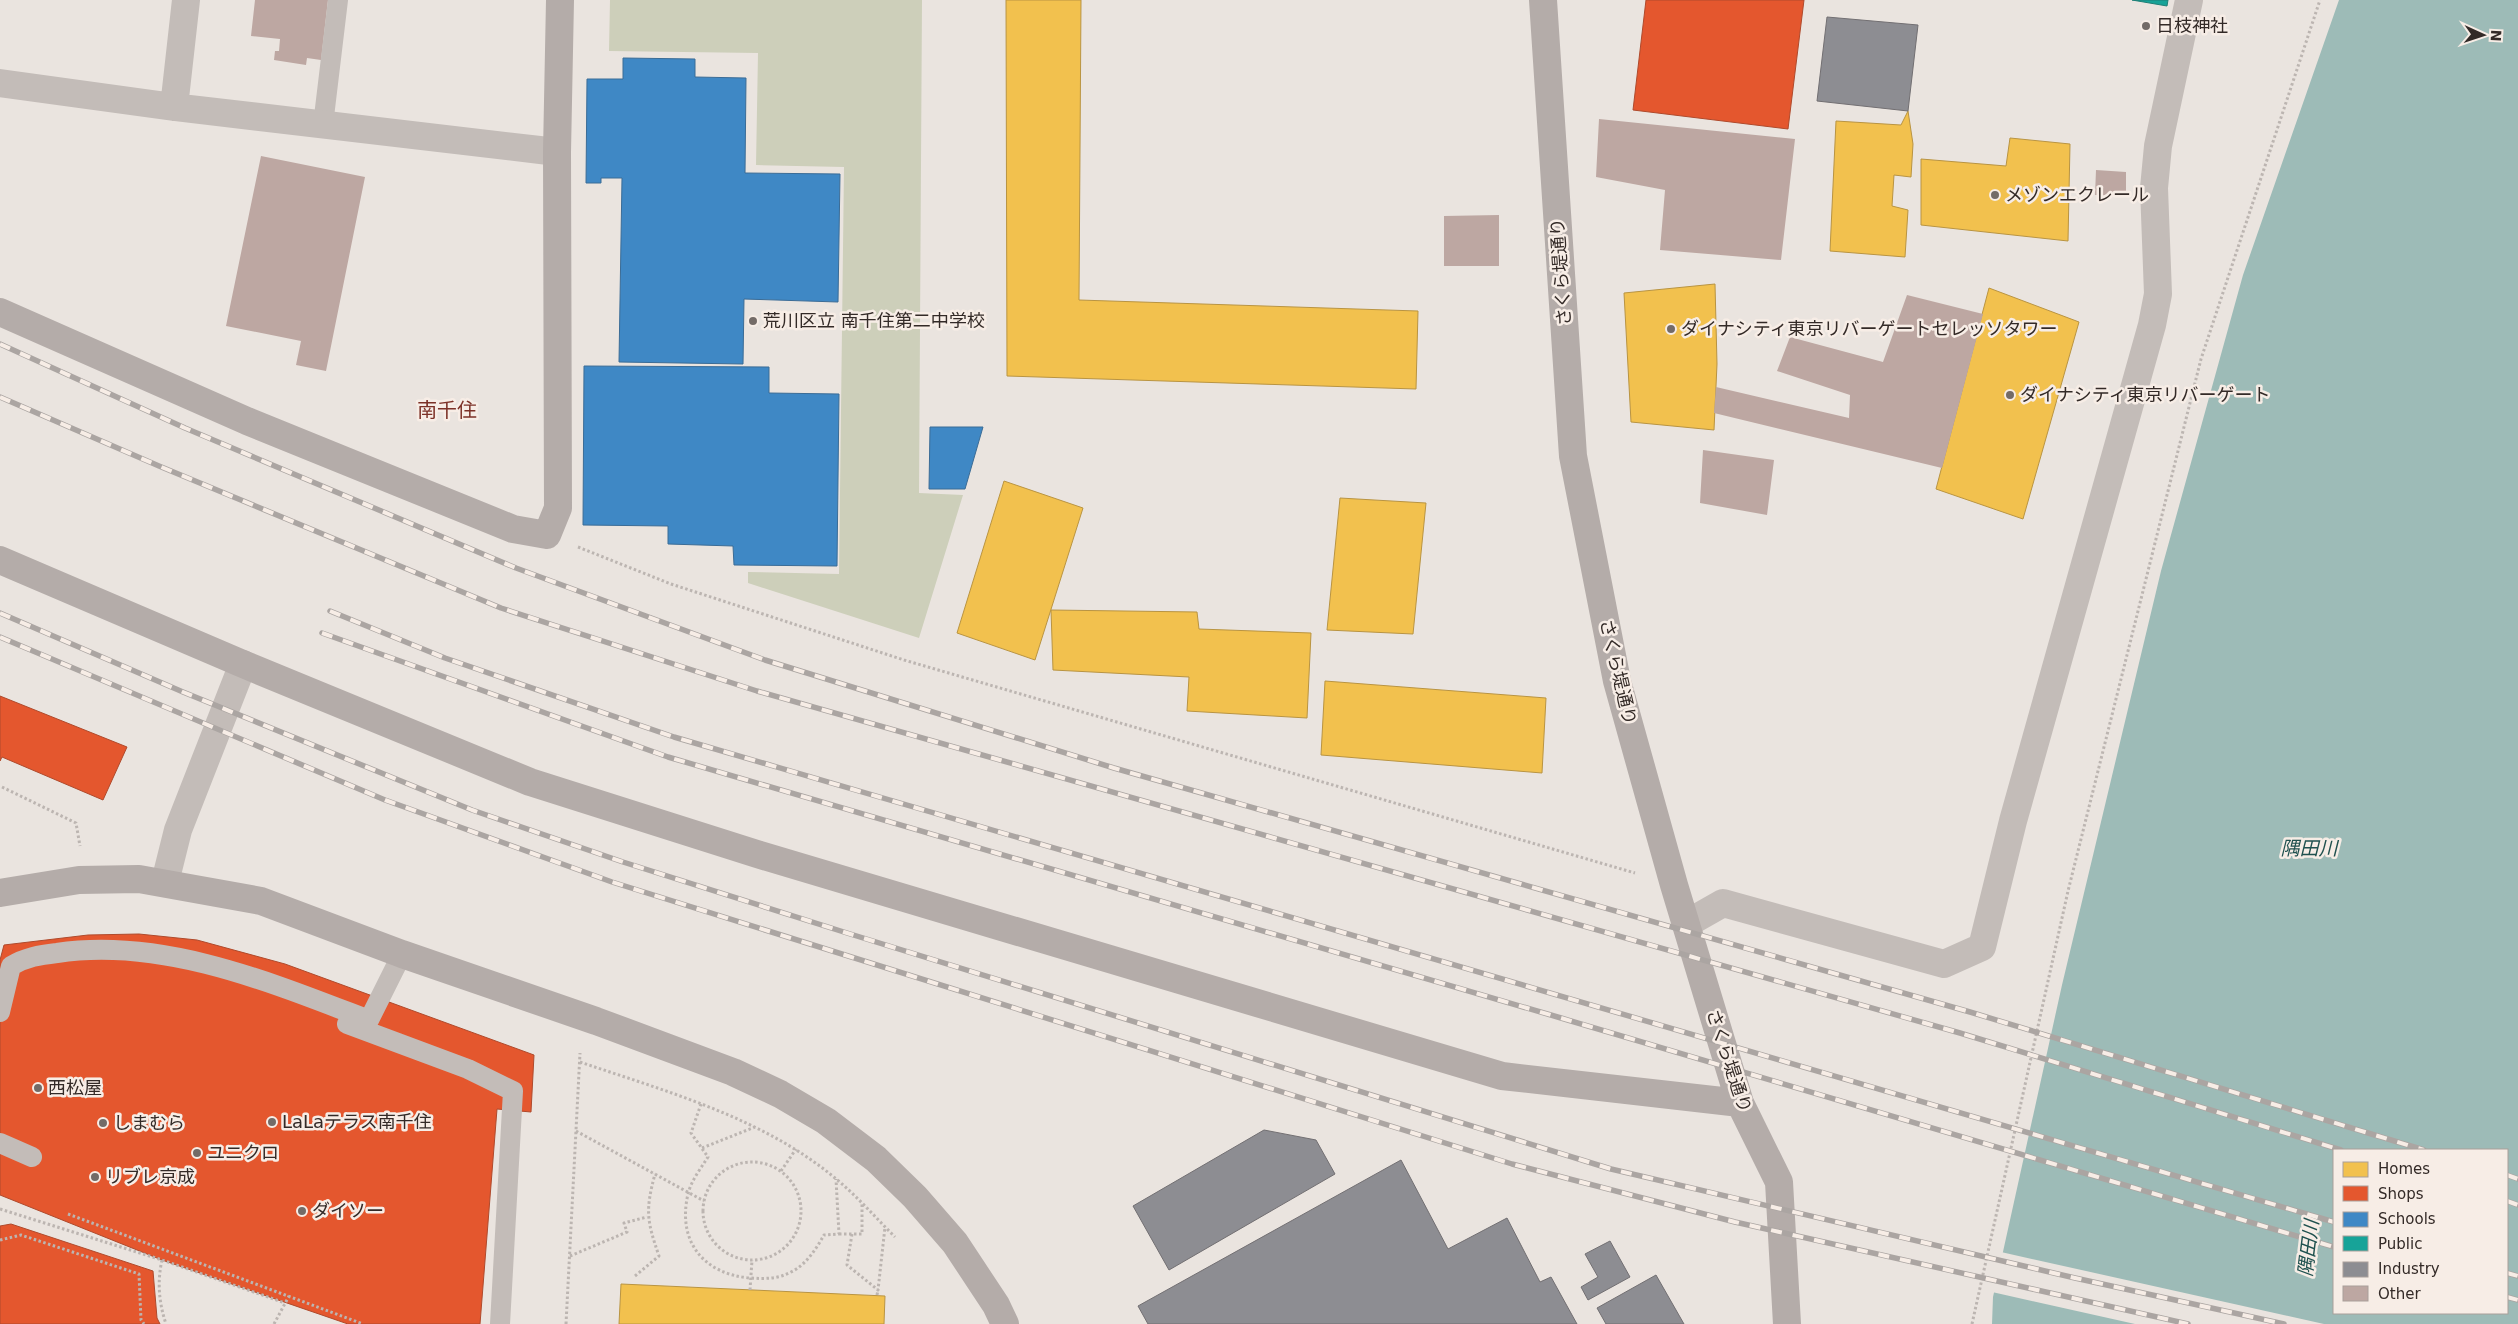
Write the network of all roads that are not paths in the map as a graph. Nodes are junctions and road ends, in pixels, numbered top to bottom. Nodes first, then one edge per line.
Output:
1 (186, 0) edge
2 (338, 0) edge
3 (560, 0) edge
4 (1543, 0) edge
5 (2189, 0) edge
6 (0, 83) edge
7 (174, 108) junction
8 (322, 125) junction
9 (557, 152) junction
10 (0, 312) edge
11 (0, 560) edge
12 (242, 664) junction
13 (165, 882) junction
14 (0, 893) edge
15 (1686, 924) junction
16 (402, 954) junction
17 (274, 998) dead end
18 (0, 1012) edge
19 (1740, 1103) junction
20 (0, 1143) edge
21 (32, 1158) dead end
22 (500, 1324) edge
23 (1005, 1324) edge
24 (1787, 1324) edge

1 - 7 street
2 - 8 lane
3 - 9 street
4 - 15 street, さくら堤通り
5 - 15 street
6 - 7 street
7 - 8 street
8 - 9 street
9 - 10 street
11 - 12 street
12 - 13 street
12 - 19 street
13 - 14 street
13 - 16 street
15 - 19 street, さくら堤通り
16 - 18 lane
16 - 23 street
17 - 22 lane
19 - 24 street, さくら堤通り
20 - 21 lane

